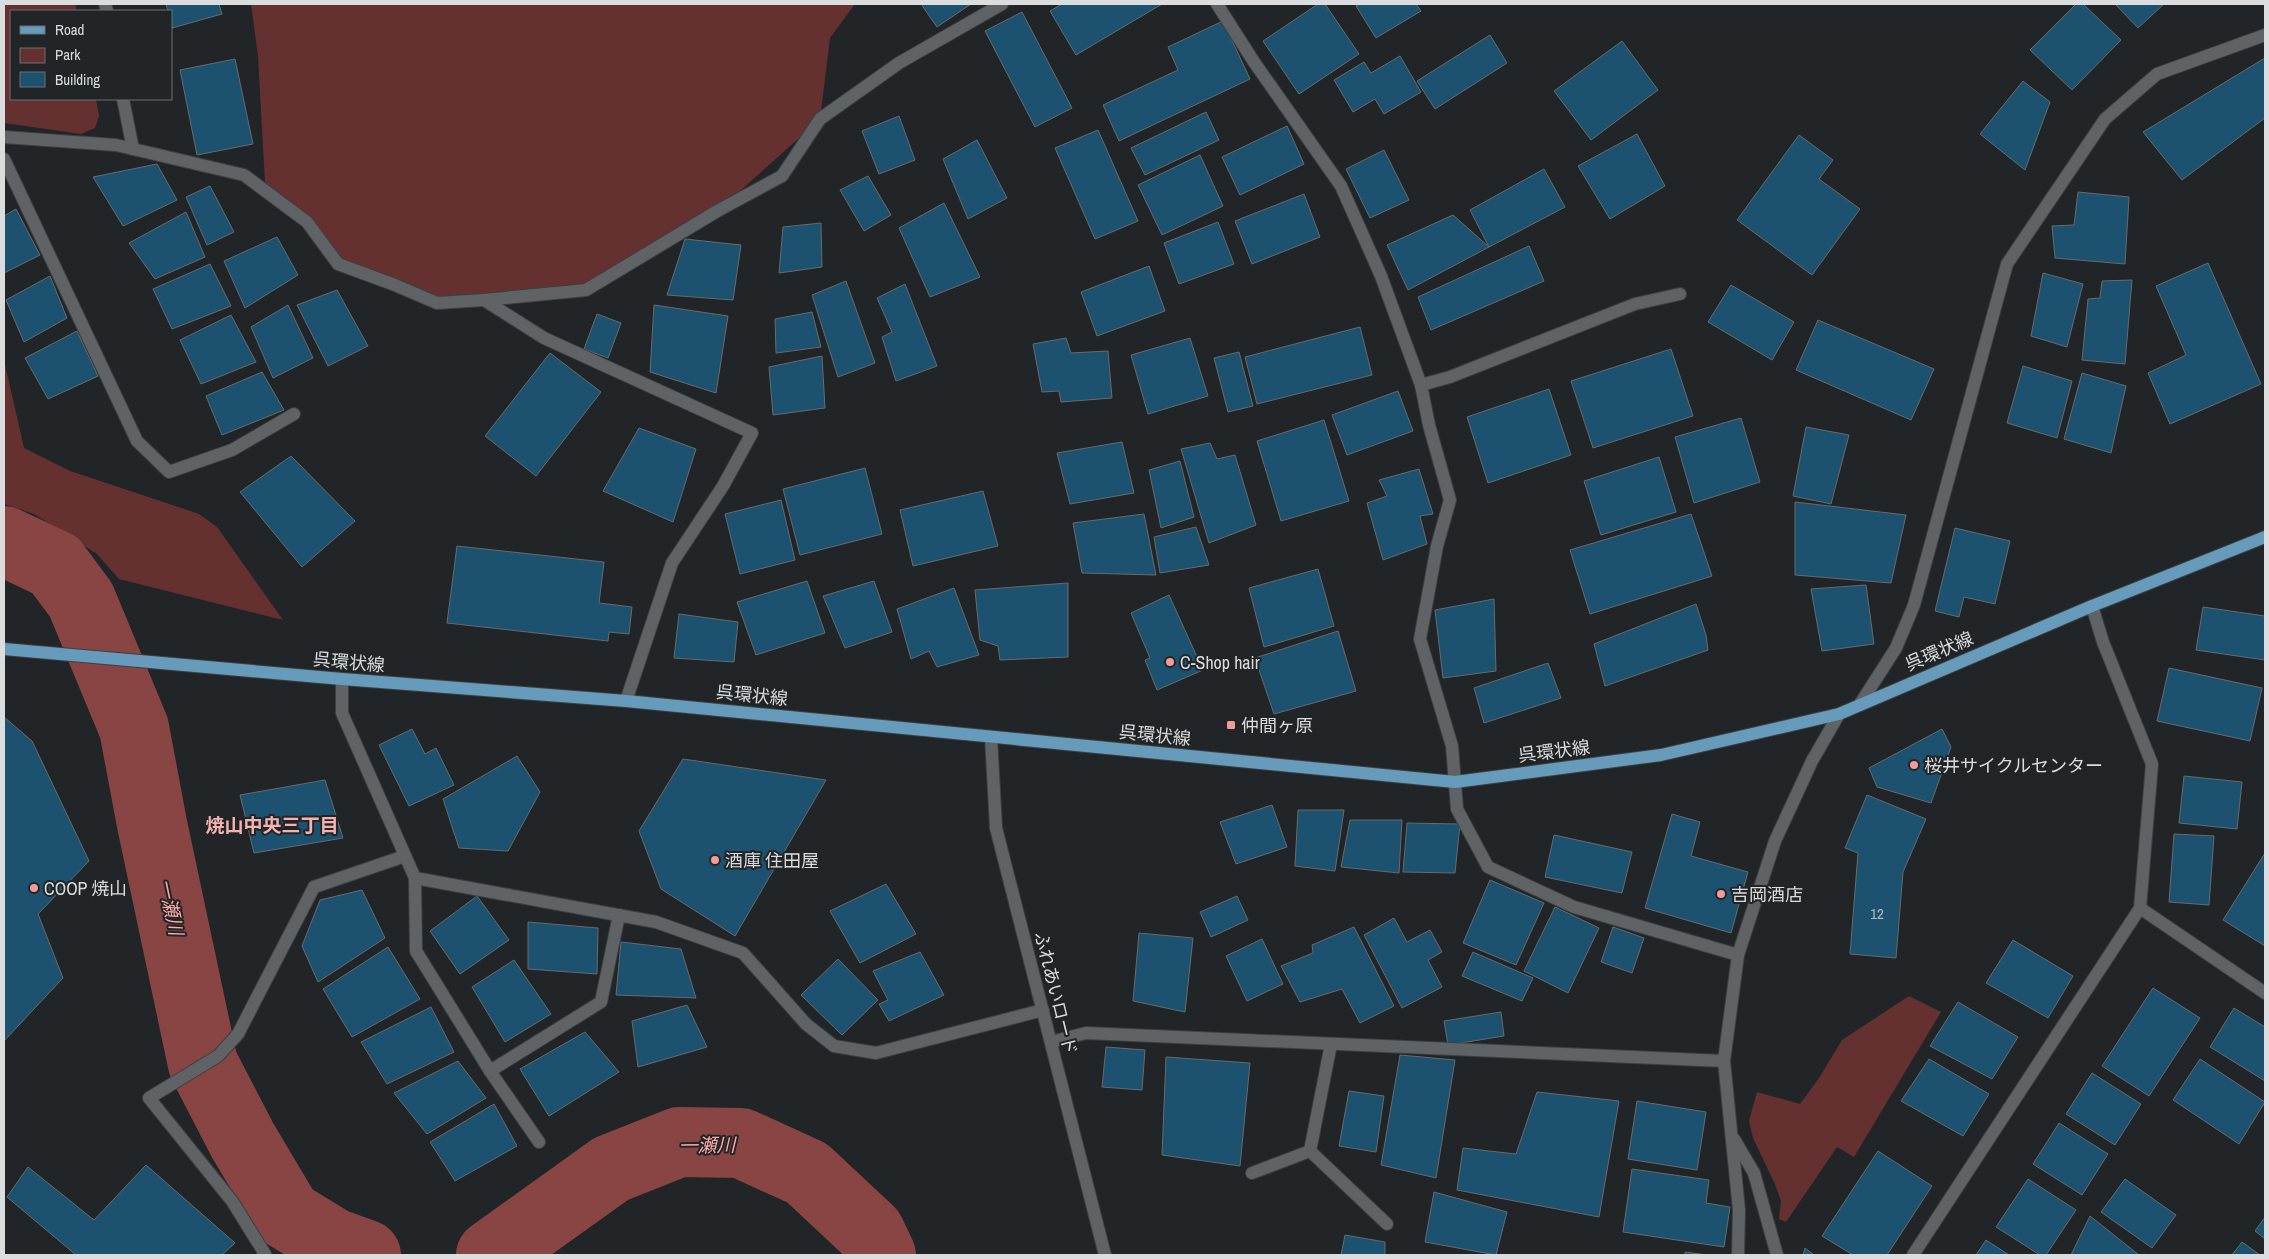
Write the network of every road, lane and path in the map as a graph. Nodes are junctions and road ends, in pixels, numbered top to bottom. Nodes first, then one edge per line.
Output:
1 (1002, 4) edge
2 (1217, 4) edge
3 (2265, 35) edge
4 (123, 100) edge
5 (4, 137) edge
6 (133, 149) junction
7 (4, 159) edge
8 (1680, 294) dead end
9 (484, 300) junction
10 (1421, 385) junction
11 (294, 414) dead end
12 (2265, 537) edge
13 (2092, 606) junction
14 (4, 649) edge
15 (342, 679) junction
16 (626, 701) junction
17 (1860, 704) junction
18 (1840, 714) junction
19 (990, 736) junction
20 (1455, 782) junction
21 (405, 856) junction
22 (415, 878) junction
23 (2140, 908) junction
24 (619, 915) junction
25 (1738, 955) junction
26 (2265, 994) edge
27 (1043, 1010) junction
28 (1051, 1042) junction
29 (1331, 1044) junction
30 (1724, 1061) junction
31 (490, 1071) junction
32 (1732, 1135) junction
33 (539, 1142) dead end
34 (1310, 1151) junction
35 (1252, 1173) dead end
36 (1388, 1224) dead end
37 (263, 1255) edge
38 (1105, 1255) edge
39 (1738, 1255) edge
40 (1777, 1255) edge
41 (1913, 1255) edge

1 - 9 street
2 - 10 street
3 - 17 street
4 - 6 street
5 - 6 street
6 - 9 street
7 - 11 street
8 - 10 street
9 - 16 street
10 - 20 street
12 - 13 main road, 呉環状線
13 - 17 main road, 呉環状線
13 - 23 street
14 - 15 main road, 呉環状線
15 - 16 main road, 呉環状線
15 - 21 street
16 - 19 main road, 呉環状線
17 - 18 main road, 呉環状線
18 - 20 main road, 呉環状線
18 - 25 street
19 - 20 main road, 呉環状線
19 - 27 street, ふれあいロード
20 - 25 street
21 - 22 street
21 - 37 street
22 - 24 street
22 - 31 street
23 - 26 street
23 - 41 street
24 - 27 street
24 - 31 street
25 - 30 street
27 - 28 street, ふれあいロード
28 - 29 street
28 - 38 street, ふれあいロード
29 - 30 street
29 - 34 street
30 - 32 street
31 - 33 street
32 - 39 street
32 - 40 street
34 - 35 street
34 - 36 street

